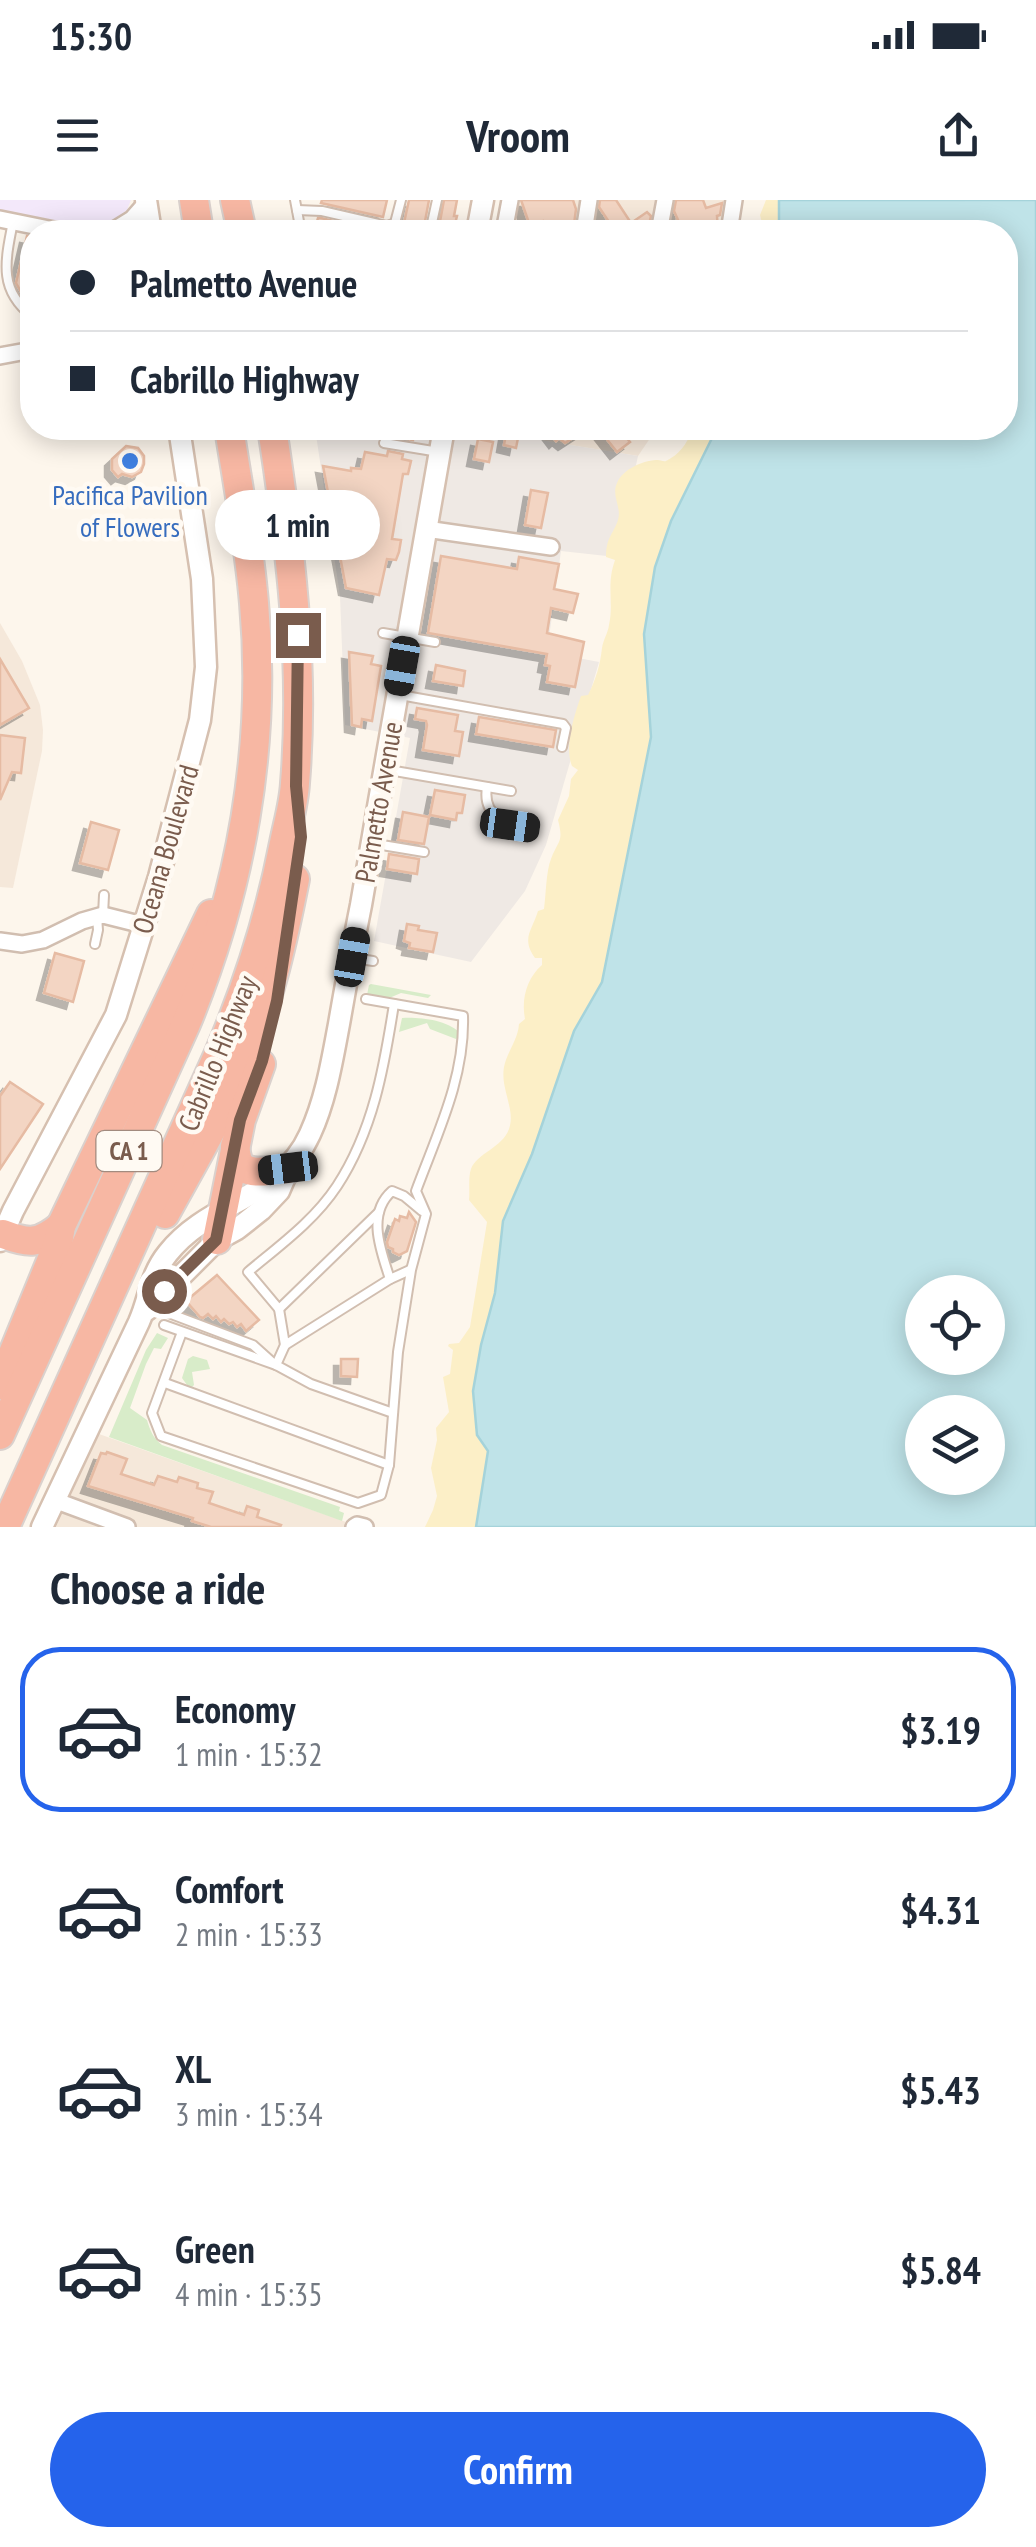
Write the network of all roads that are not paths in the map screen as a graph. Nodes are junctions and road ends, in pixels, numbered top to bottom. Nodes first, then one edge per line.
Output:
1 (146, 201) edge
2 (296, 205) edge
3 (7, 220) edge
4 (129, 220) edge
5 (361, 220) edge
6 (20, 310) edge
7 (181, 440) edge
8 (231, 440) edge
9 (274, 440) edge
10 (442, 440) edge
11 (384, 443) dead end
12 (439, 452) junction
13 (426, 528) junction
14 (551, 548) dead end
15 (383, 633) dead end
16 (406, 638) junction
17 (435, 642) dead end
18 (397, 695) junction
19 (562, 747) dead end
20 (384, 769) junction
21 (296, 786) junction
22 (487, 787) junction
23 (512, 791) dead end
24 (533, 828) dead end
25 (372, 844) junction
26 (424, 852) dead end
27 (238, 859) junction
28 (295, 879) junction
29 (104, 894) dead end
30 (100, 916) junction
31 (144, 925) junction
32 (0, 941) edge
33 (96, 944) dead end
34 (352, 957) junction
35 (374, 961) dead end
36 (366, 1000) dead end
37 (394, 1004) junction
38 (235, 1146) junction
39 (288, 1168) junction
40 (223, 1211) junction
41 (379, 1212) junction
42 (426, 1214) junction
43 (61, 1226) junction
44 (1, 1236) edge
45 (216, 1240) junction
46 (410, 1270) junction
47 (390, 1279) junction
48 (279, 1309) junction
49 (172, 1314) dead end
50 (141, 1317) junction
51 (164, 1325) dead end
52 (182, 1332) junction
53 (91, 1340) junction
54 (285, 1344) junction
55 (276, 1366) junction
56 (164, 1383) junction
57 (0, 1385) edge
58 (392, 1413) junction
59 (0, 1435) edge
60 (389, 1465) junction
61 (54, 1500) junction
62 (4, 1527) edge
63 (42, 1527) edge
64 (127, 1527) edge
65 (354, 1527) edge
66 (365, 1527) edge

1 - 4 street
2 - 5 lane
3 - 6 lane
7 - 31 street, Oceana Boulevard
8 - 27 highway, Cabrillo Highway / CA 1
9 - 21 highway, Cabrillo Highway / CA 1
10 - 12 street, Palmetto Avenue
11 - 12 lane
12 - 13 street, Palmetto Avenue
13 - 14 street
13 - 16 street, Palmetto Avenue
15 - 16 lane
16 - 17 lane
16 - 18 street, Palmetto Avenue
18 - 19 lane
18 - 20 street, Palmetto Avenue
20 - 22 lane
20 - 25 street, Palmetto Avenue
21 - 28 highway
21 - 53 highway, Cabrillo Highway / CA 1
22 - 23 lane
22 - 24 lane
25 - 26 lane
25 - 34 street, Palmetto Avenue
27 - 43 highway
27 - 59 highway, Cabrillo Highway / CA 1
28 - 38 highway
28 - 53 highway
29 - 30 lane
30 - 31 street
30 - 32 street
30 - 33 lane
31 - 44 street, Oceana Boulevard
34 - 35 lane
34 - 39 street, Palmetto Avenue
36 - 37 lane
37 - 42 lane
37 - 48 lane
38 - 39 highway
38 - 40 highway
39 - 40 street, Palmetto Avenue
39 - 45 street, Palmetto Avenue
40 - 45 highway
40 - 50 street, Palmetto Avenue
41 - 42 lane
41 - 47 lane
41 - 48 lane
42 - 46 lane
43 - 44 highway
43 - 57 highway
45 - 50 street, Palmetto Avenue
46 - 47 lane
46 - 58 lane
47 - 54 lane
48 - 54 lane
49 - 55 lane
50 - 61 street, Palmetto Avenue
51 - 52 lane
52 - 55 lane
52 - 56 lane
53 - 62 highway, Cabrillo Highway / CA 1
54 - 55 lane
55 - 58 lane
56 - 60 lane
56 - 60 lane
58 - 60 lane
61 - 63 street, Palmetto Avenue
61 - 64 street
65 - 66 street

